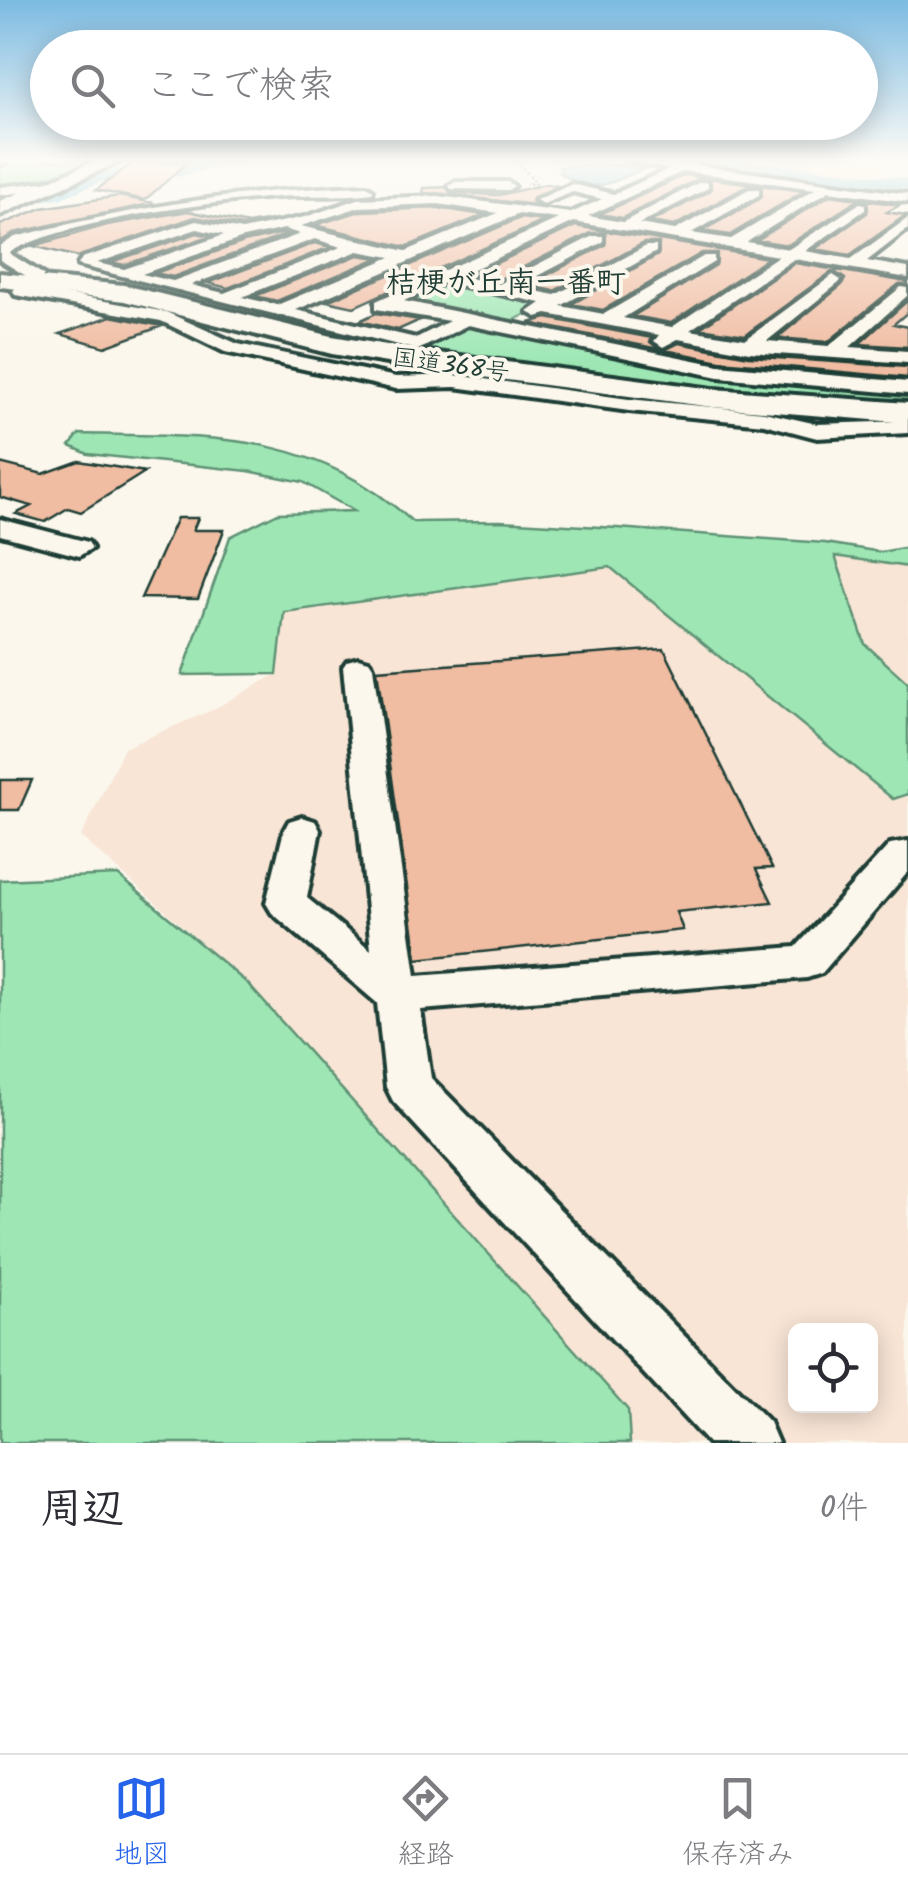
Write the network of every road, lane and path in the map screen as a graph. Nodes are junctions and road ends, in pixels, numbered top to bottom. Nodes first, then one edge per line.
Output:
1 (64, 227) edge
2 (189, 227) edge
3 (208, 227) edge
4 (269, 227) edge
5 (294, 227) edge
6 (477, 227) edge
7 (550, 227) edge
8 (633, 227) edge
9 (690, 227) edge
10 (760, 227) edge
11 (829, 227) edge
12 (901, 227) edge
13 (544, 230) junction
14 (242, 234) junction
15 (315, 234) junction
16 (678, 234) junction
17 (416, 236) dead end
18 (598, 240) junction
19 (444, 241) junction
20 (733, 244) junction
21 (358, 246) junction
22 (651, 249) junction
23 (670, 252) dead end
24 (792, 253) junction
25 (408, 256) junction
26 (690, 256) dead end
27 (1, 261) edge
28 (724, 261) junction
29 (854, 264) junction
30 (464, 267) junction
31 (768, 269) junction
32 (908, 272) edge
33 (126, 274) junction
34 (443, 276) junction
35 (45, 283) junction
36 (174, 286) junction
37 (501, 289) junction
38 (898, 292) edge
39 (225, 298) junction
40 (387, 302) junction
41 (552, 304) junction
42 (278, 310) junction
43 (464, 320) junction
44 (606, 320) junction
45 (337, 325) junction
46 (506, 328) junction
47 (674, 334) junction
48 (749, 346) junction
49 (830, 354) junction
50 (639, 357) junction
51 (908, 358) edge
52 (908, 388) edge
53 (908, 414) edge
54 (908, 428) edge
55 (0, 526) edge
56 (79, 548) dead end
57 (358, 667) dead end
58 (302, 830) dead end
59 (908, 856) edge
60 (397, 995) junction
61 (748, 1443) edge

1 - 27 street
2 - 33 street
3 - 14 street
4 - 14 street
5 - 15 street
6 - 19 street
7 - 13 street
8 - 16 street
9 - 16 street
10 - 20 street
11 - 24 street
12 - 29 street
13 - 18 street
13 - 30 street
14 - 33 street
15 - 21 street
15 - 36 street
16 - 20 street
17 - 19 street
18 - 22 street
18 - 37 street
19 - 25 street
20 - 24 street
21 - 25 street
21 - 39 street
22 - 23 street
22 - 41 street
24 - 29 street
24 - 31 street
25 - 30 street
25 - 42 street
26 - 28 street
27 - 35 highway, 国道368号
28 - 31 street
28 - 44 street
29 - 32 street
30 - 34 street
31 - 47 street
31 - 48 street
33 - 36 street
34 - 37 street
34 - 40 street
35 - 53 highway, 国道368号
35 - 54 street
36 - 39 street
37 - 41 street
38 - 49 street
39 - 42 street
40 - 43 street
40 - 45 street
41 - 44 street
41 - 46 street
42 - 45 street
43 - 45 street
43 - 46 street
44 - 47 street
46 - 50 street
47 - 48 street
47 - 50 street
48 - 49 street
49 - 51 street
50 - 52 street
55 - 56 street
57 - 60 street
58 - 60 street
59 - 60 street
60 - 61 street

